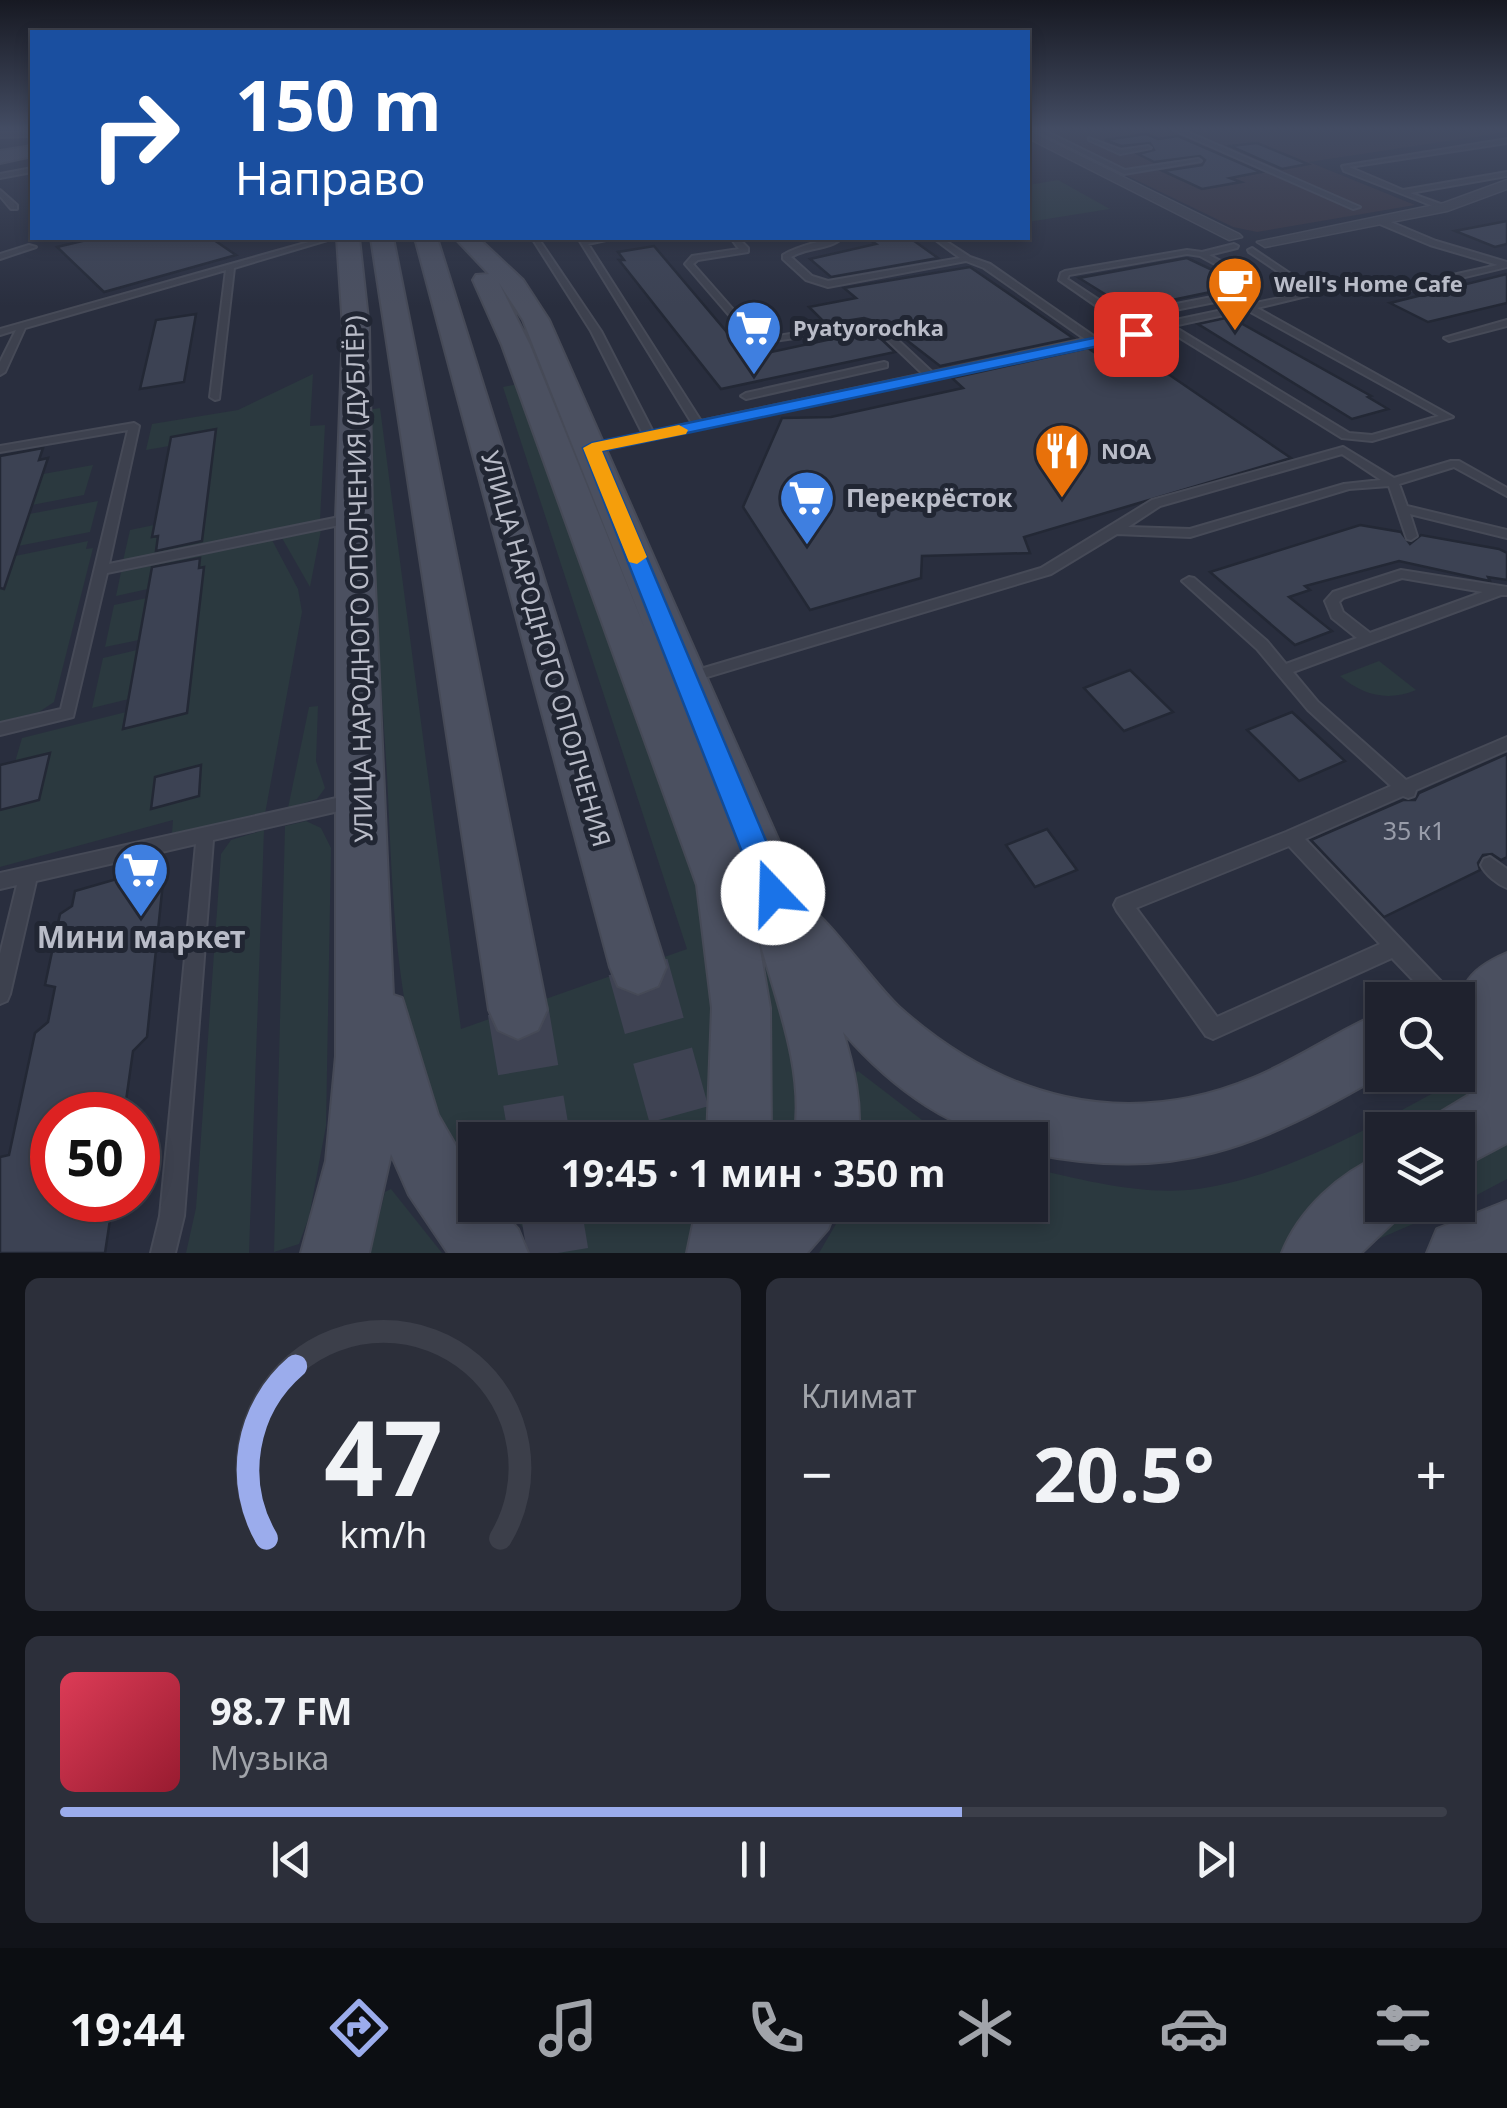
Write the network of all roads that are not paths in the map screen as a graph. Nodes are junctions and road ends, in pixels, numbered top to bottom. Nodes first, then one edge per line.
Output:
1 (1132, 188) edge
2 (1313, 188) edge
3 (1393, 188) edge
4 (1423, 188) edge
5 (1500, 188) edge
6 (0, 192) edge
7 (1402, 192) junction
8 (14, 207) dead end
9 (1356, 207) dead end
10 (1442, 208) junction
11 (1378, 220) junction
12 (1422, 238) junction
13 (427, 240) edge
14 (461, 240) edge
15 (463, 240) edge
16 (535, 240) edge
17 (582, 240) edge
18 (736, 240) edge
19 (837, 240) edge
20 (940, 240) edge
21 (1234, 242) junction
22 (352, 243) edge
23 (1258, 246) junction
24 (32, 247) dead end
25 (1406, 248) dead end
26 (1202, 254) junction
27 (0, 257) edge
28 (967, 258) junction
29 (1507, 265) edge
30 (230, 268) junction
31 (1365, 290) dead end
32 (1250, 308) junction
33 (1507, 323) edge
34 (1166, 326) junction
35 (21, 329) junction
36 (454, 331) junction
37 (0, 332) edge
38 (1448, 338) dead end
39 (1095, 342) junction
40 (874, 356) dead end
41 (404, 360) junction
42 (860, 360) dead end
43 (868, 368) junction
44 (0, 372) edge
45 (932, 376) junction
46 (215, 396) dead end
47 (746, 396) dead end
48 (699, 426) junction
49 (650, 436) junction
50 (574, 448) junction
51 (0, 449) edge
52 (1393, 482) junction
53 (1507, 493) edge
54 (1402, 508) junction
55 (354, 518) junction
56 (1116, 530) junction
57 (1507, 534) edge
58 (1410, 536) dead end
59 (101, 570) junction
60 (1190, 581) dead end
61 (1504, 590) edge
62 (1368, 639) junction
63 (1282, 671) junction
64 (687, 679) junction
65 (0, 730) edge
66 (1507, 744) edge
67 (1407, 790) junction
68 (362, 799) junction
69 (205, 837) junction
70 (1292, 838) junction
71 (1490, 865) dead end
72 (766, 871) junction
73 (29, 873) junction
74 (1507, 880) edge
75 (0, 881) edge
76 (365, 896) junction
77 (1395, 947) junction
78 (638, 967) tunnel mouth
79 (1507, 977) edge
80 (1428, 982) edge
81 (1475, 993) edge
82 (0, 994) edge
83 (518, 1010) tunnel mouth
84 (1365, 1051) edge
85 (1507, 1099) edge
86 (1507, 1108) edge
87 (739, 1122) edge
88 (830, 1122) edge
89 (1475, 1127) edge
90 (1365, 1203) edge
91 (727, 1222) edge
92 (789, 1222) edge
93 (1507, 1235) edge
94 (163, 1253) edge
95 (336, 1253) edge
96 (494, 1253) edge
97 (722, 1253) edge
98 (763, 1253) edge
99 (1316, 1253) edge
100 (1461, 1253) edge

1 - 21 street
2 - 9 lane
3 - 7 lane
4 - 7 lane
5 - 10 street
6 - 8 lane
7 - 10 lane
10 - 11 street
11 - 12 lane
11 - 23 street
12 - 25 lane
12 - 29 lane
13 - 36 main road, УЛИЦА НАРОДНОГО ОПОЛЧЕНИЯ
14 - 36 main road
15 - 50 main road
16 - 49 lane
17 - 48 lane
18 - 45 lane
19 - 28 lane
20 - 28 lane
21 - 23 street
21 - 26 lane
22 - 30 lane
22 - 41 main road
22 - 41 main road
22 - 55 main road, УЛИЦА НАРОДНОГО ОПОЛЧЕНИЯ (ДУБЛЁР)
23 - 32 lane
24 - 27 lane
26 - 26 lane
28 - 39 lane
29 - 31 lane
30 - 35 lane
30 - 46 lane
32 - 34 lane
32 - 34 lane
33 - 38 lane
34 - 39 lane
35 - 37 lane
35 - 44 lane
36 - 78 main road, УЛИЦА НАРОДНОГО ОПОЛЧЕНИЯ
39 - 45 lane
40 - 43 lane
41 - 83 main road
42 - 43 lane
43 - 47 lane
45 - 48 lane
48 - 49 lane
49 - 50 lane
50 - 64 main road
50 - 87 main road
51 - 59 lane
52 - 53 lane
52 - 54 lane
52 - 56 lane
52 - 56 lane
54 - 57 lane
54 - 58 lane
55 - 59 lane
55 - 68 main road, УЛИЦА НАРОДНОГО ОПОЛЧЕНИЯ (ДУБЛЁР)
56 - 64 lane
59 - 65 lane
60 - 63 lane
61 - 62 lane
61 - 62 lane
62 - 63 lane
63 - 67 lane
64 - 72 main road
66 - 67 lane
67 - 70 lane
68 - 69 lane
68 - 76 main road, УЛИЦА НАРОДНОГО ОПОЛЧЕНИЯ (ДУБЛЁР)
69 - 73 lane
69 - 94 lane
70 - 77 lane
70 - 77 lane
71 - 74 lane
72 - 84 main road
72 - 88 main road
73 - 75 lane
73 - 82 lane
76 - 95 main road
76 - 96 main road
77 - 80 lane
79 - 81 main road
79 - 85 main road
86 - 89 main road
90 - 99 main road
91 - 97 main road
92 - 98 main road
93 - 100 main road

